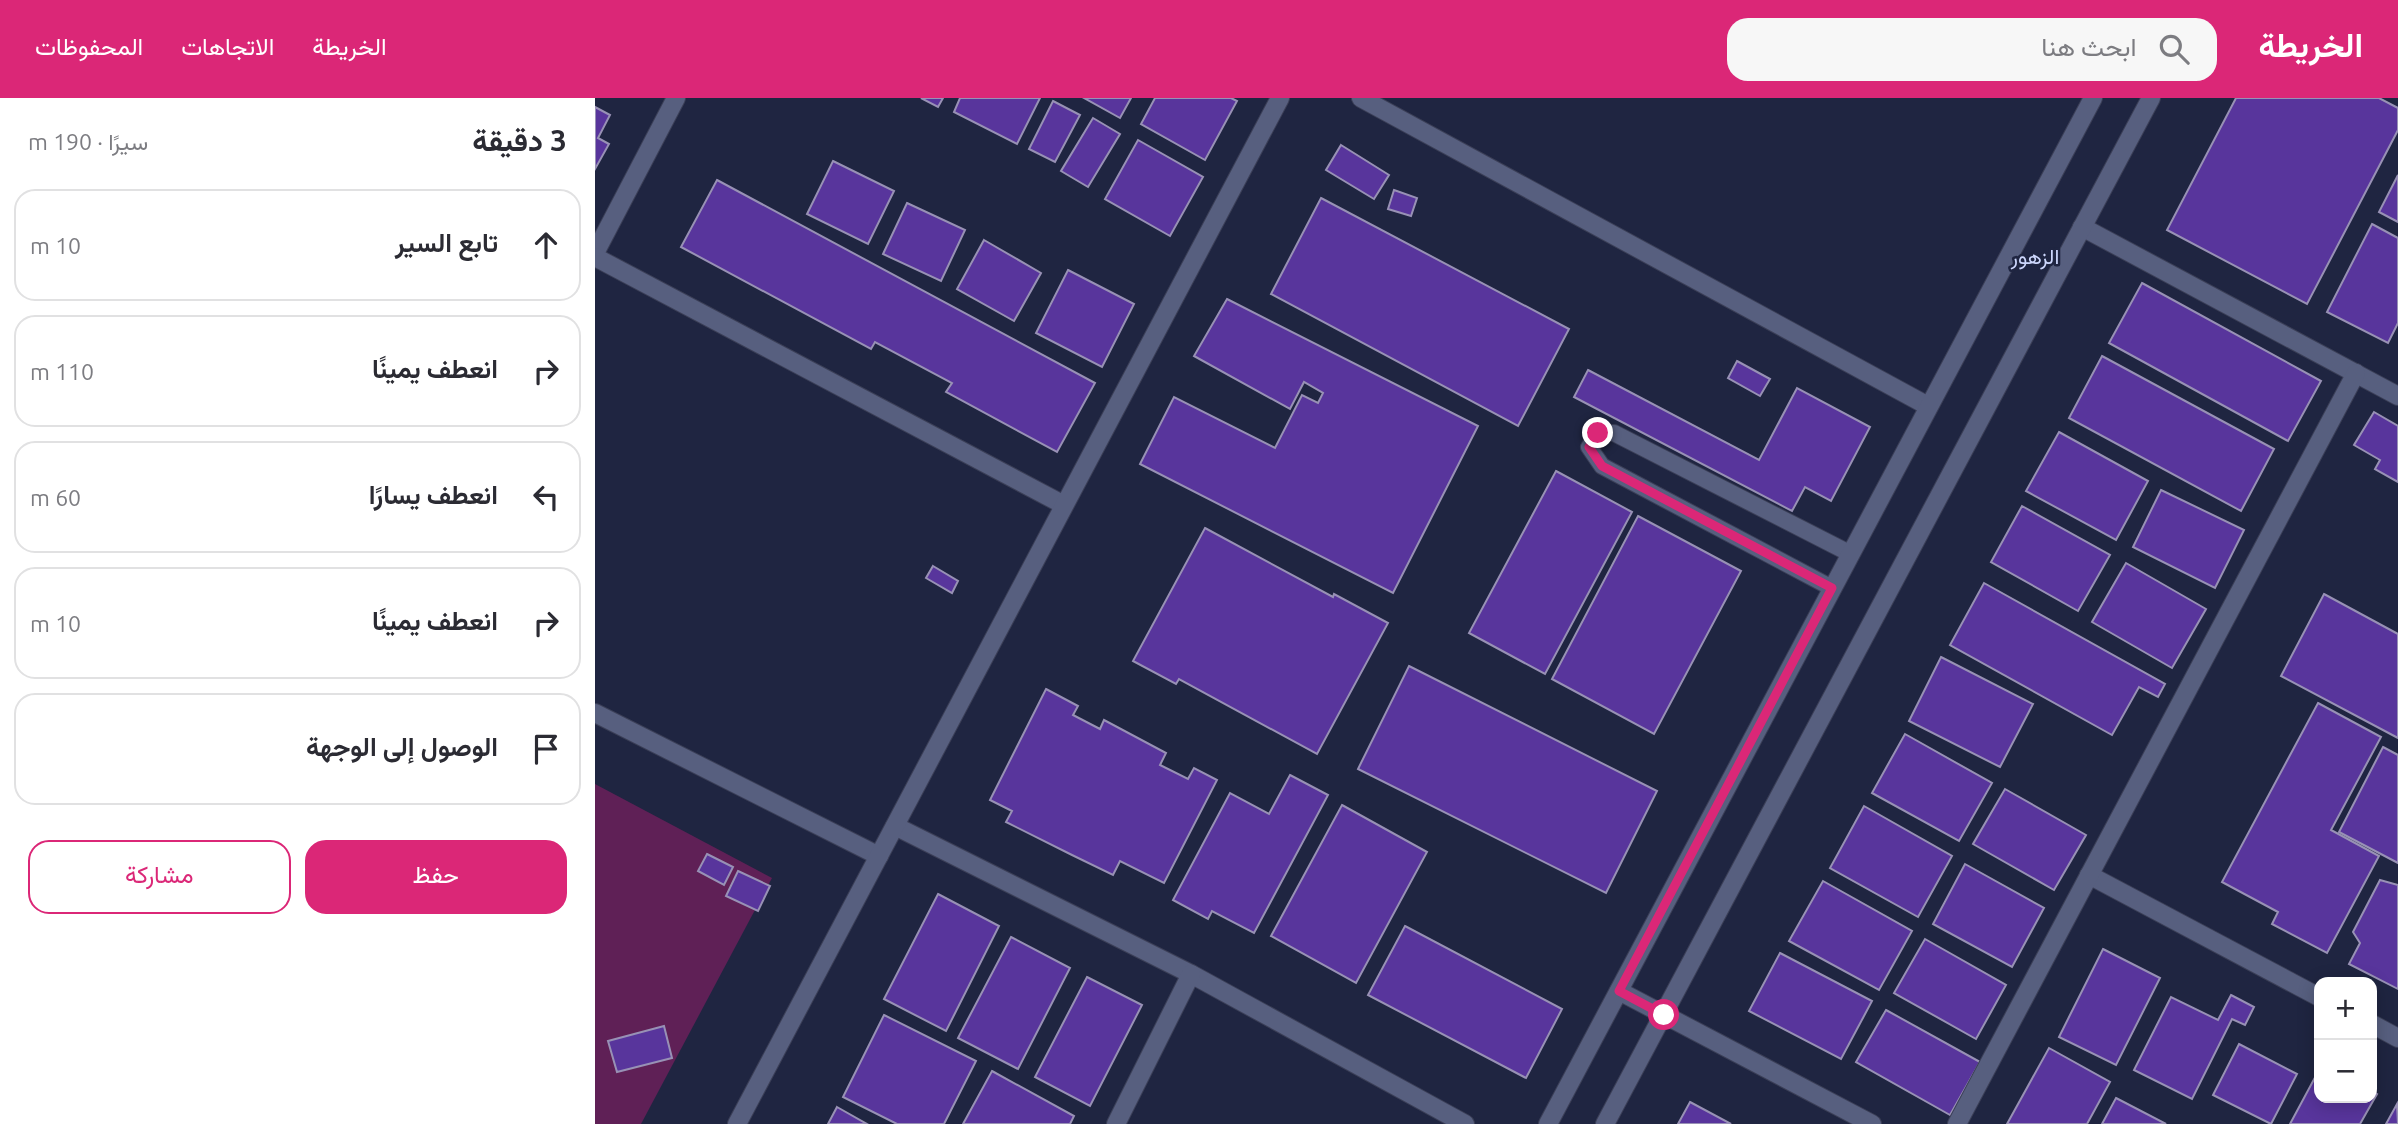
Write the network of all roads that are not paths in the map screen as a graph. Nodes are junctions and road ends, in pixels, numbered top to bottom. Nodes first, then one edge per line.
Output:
1 (676, 98) edge
2 (1280, 98) edge
3 (1361, 98) edge
4 (2093, 98) edge
5 (2151, 98) edge
6 (2082, 228) junction
7 (595, 255) edge
8 (2356, 373) junction
9 (2398, 396) edge
10 (1928, 406) junction
11 (1064, 505) junction
12 (1851, 554) junction
13 (1832, 588) junction
14 (595, 713) edge
15 (895, 826) junction
16 (879, 856) junction
17 (2089, 875) junction
18 (1191, 974) junction
19 (1619, 991) junction
20 (2314, 994) edge
21 (1664, 1015) junction
22 (2377, 1027) edge
23 (2398, 1038) edge
24 (737, 1124) edge
25 (1116, 1124) edge
26 (1465, 1124) edge
27 (1548, 1124) edge
28 (1605, 1124) edge
29 (1871, 1124) edge
30 (1957, 1124) edge

1 - 7 street
2 - 11 street
3 - 10 street
4 - 10 street
5 - 6 street
6 - 8 street
6 - 21 street
7 - 11 street
8 - 9 street
8 - 17 street
10 - 12 street
11 - 15 street
12 - 13 street
12 - 13 lane
13 - 19 street
14 - 16 street
15 - 16 street
15 - 18 street
16 - 24 street
17 - 20 street
17 - 30 street
18 - 25 street
18 - 26 street
19 - 21 street
19 - 27 street
21 - 28 street
21 - 29 street
22 - 23 street

